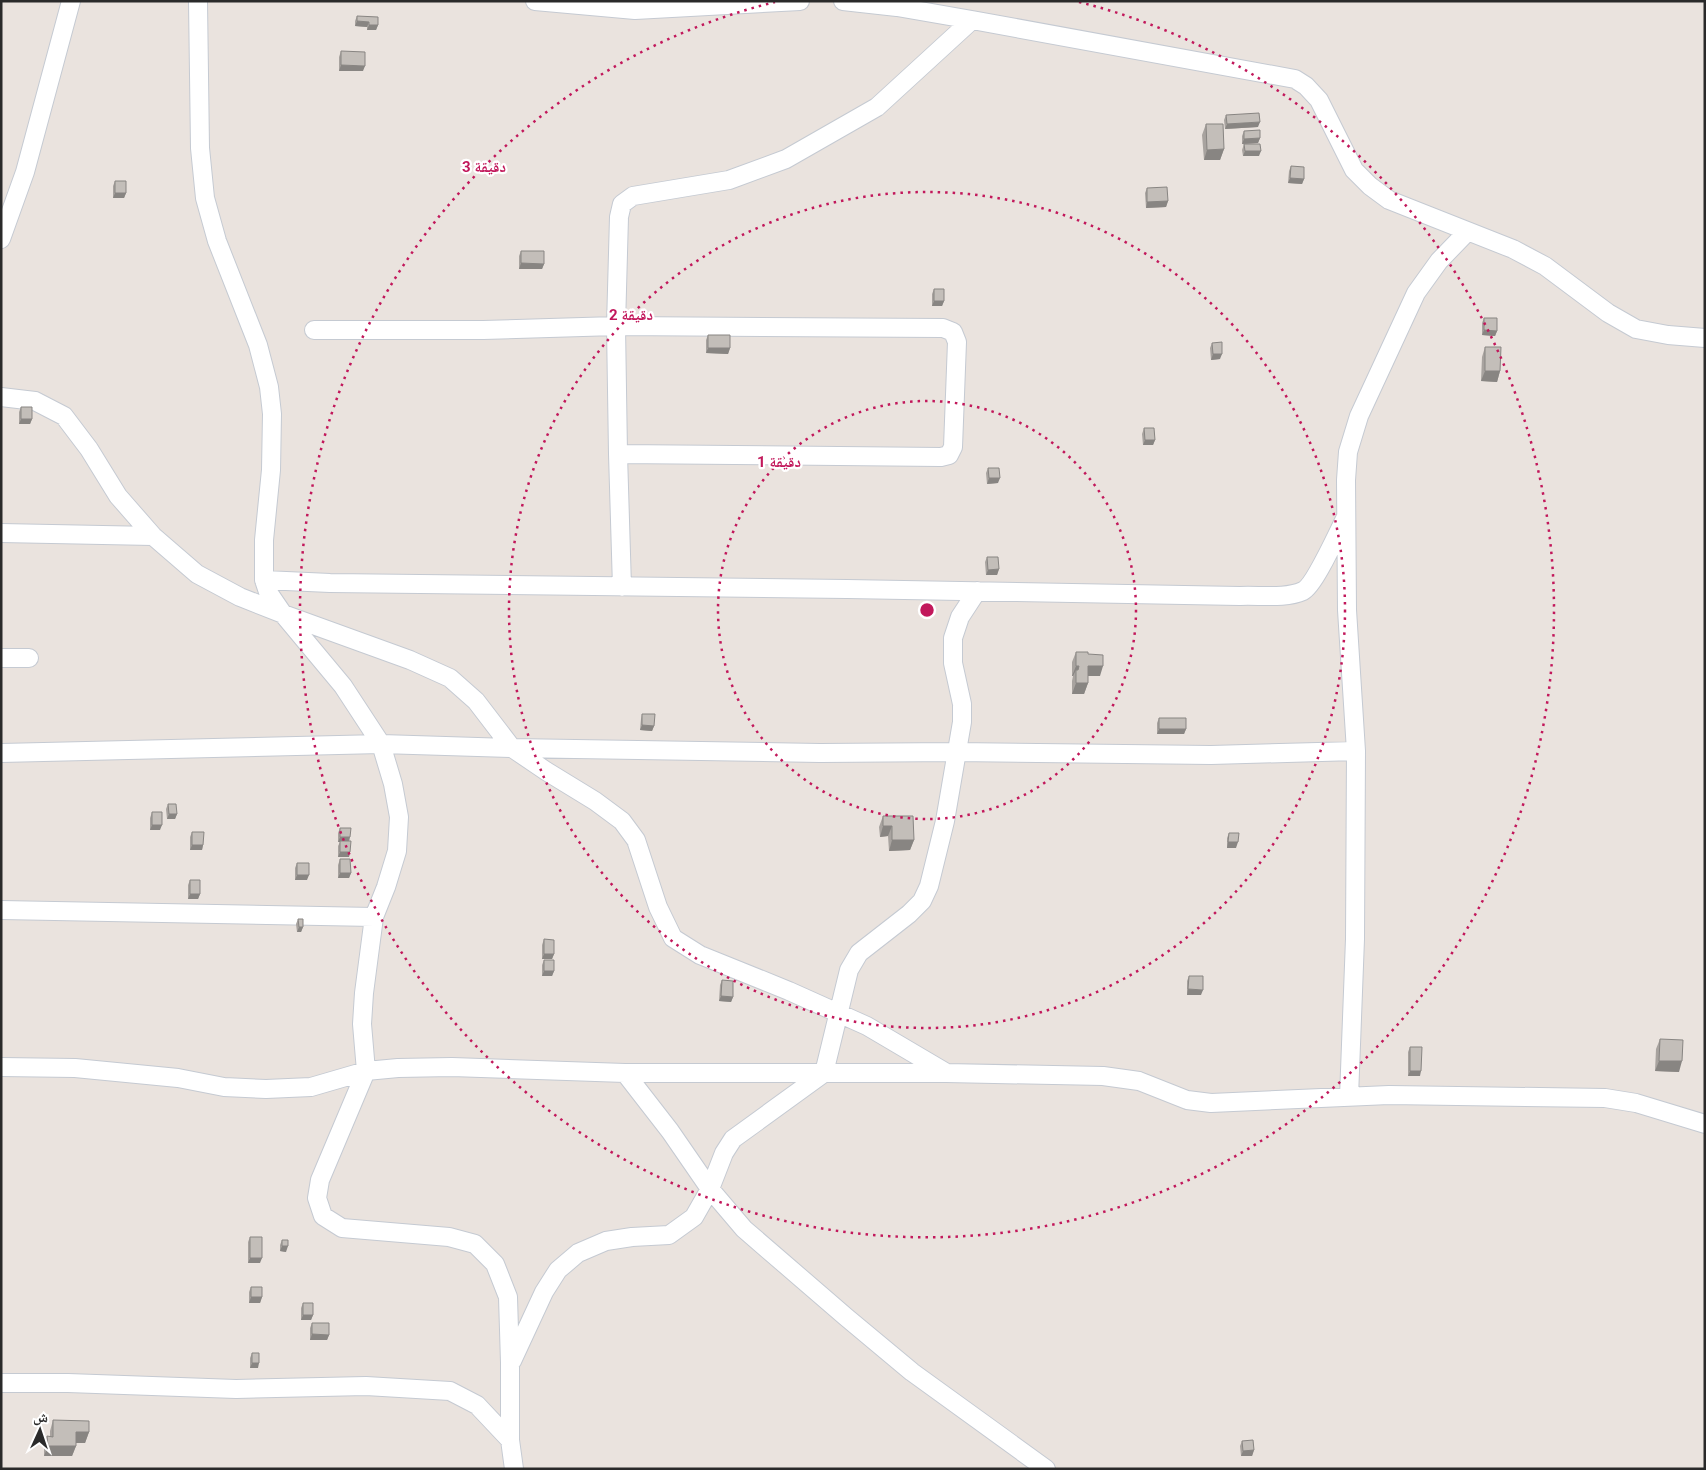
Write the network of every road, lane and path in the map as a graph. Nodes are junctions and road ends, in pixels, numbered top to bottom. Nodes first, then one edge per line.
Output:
1 (72, 1) edge
2 (198, 1) edge
3 (535, 1) edge
4 (800, 1) edge
5 (842, 1) edge
6 (972, 20) junction
7 (1468, 232) junction
8 (1, 239) edge
9 (616, 326) junction
10 (314, 330) dead end
11 (1705, 338) edge
12 (1, 397) edge
13 (618, 454) junction
14 (1346, 517) junction
15 (1, 533) edge
16 (153, 536) junction
17 (264, 580) junction
18 (622, 587) junction
19 (978, 591) junction
20 (283, 614) junction
21 (1, 658) edge
22 (29, 658) dead end
23 (382, 744) junction
24 (512, 748) junction
25 (1356, 751) junction
26 (1, 752) edge
27 (956, 752) junction
28 (1, 910) edge
29 (374, 917) junction
30 (838, 1012) junction
31 (1, 1067) edge
32 (366, 1071) junction
33 (625, 1073) junction
34 (824, 1073) junction
35 (946, 1073) junction
36 (1349, 1097) junction
37 (1705, 1124) edge
38 (710, 1189) junction
39 (510, 1364) junction
40 (1, 1383) edge
41 (510, 1440) junction
42 (514, 1469) edge
43 (1046, 1469) edge

1 - 8 street
2 - 17 street
3 - 4 street
5 - 6 street
6 - 7 street
6 - 9 street
7 - 11 street
7 - 14 street
9 - 10 street
9 - 13 street
9 - 13 street
12 - 16 street
13 - 18 street
14 - 19 street
14 - 25 street
15 - 16 street
16 - 20 street
17 - 18 street
17 - 20 street
18 - 19 street
19 - 27 street
20 - 23 street
20 - 24 street
21 - 22 street
23 - 24 street
23 - 26 street
23 - 29 street
24 - 27 street
24 - 30 street
25 - 27 street
25 - 36 street
27 - 30 street
28 - 29 street
29 - 32 street
30 - 34 street
30 - 35 street
31 - 32 street
32 - 33 street
32 - 39 street
33 - 34 street
33 - 38 street
34 - 35 street
34 - 38 street
35 - 36 street
36 - 37 street
38 - 39 street
38 - 43 street
39 - 41 street
40 - 41 street
41 - 42 street

